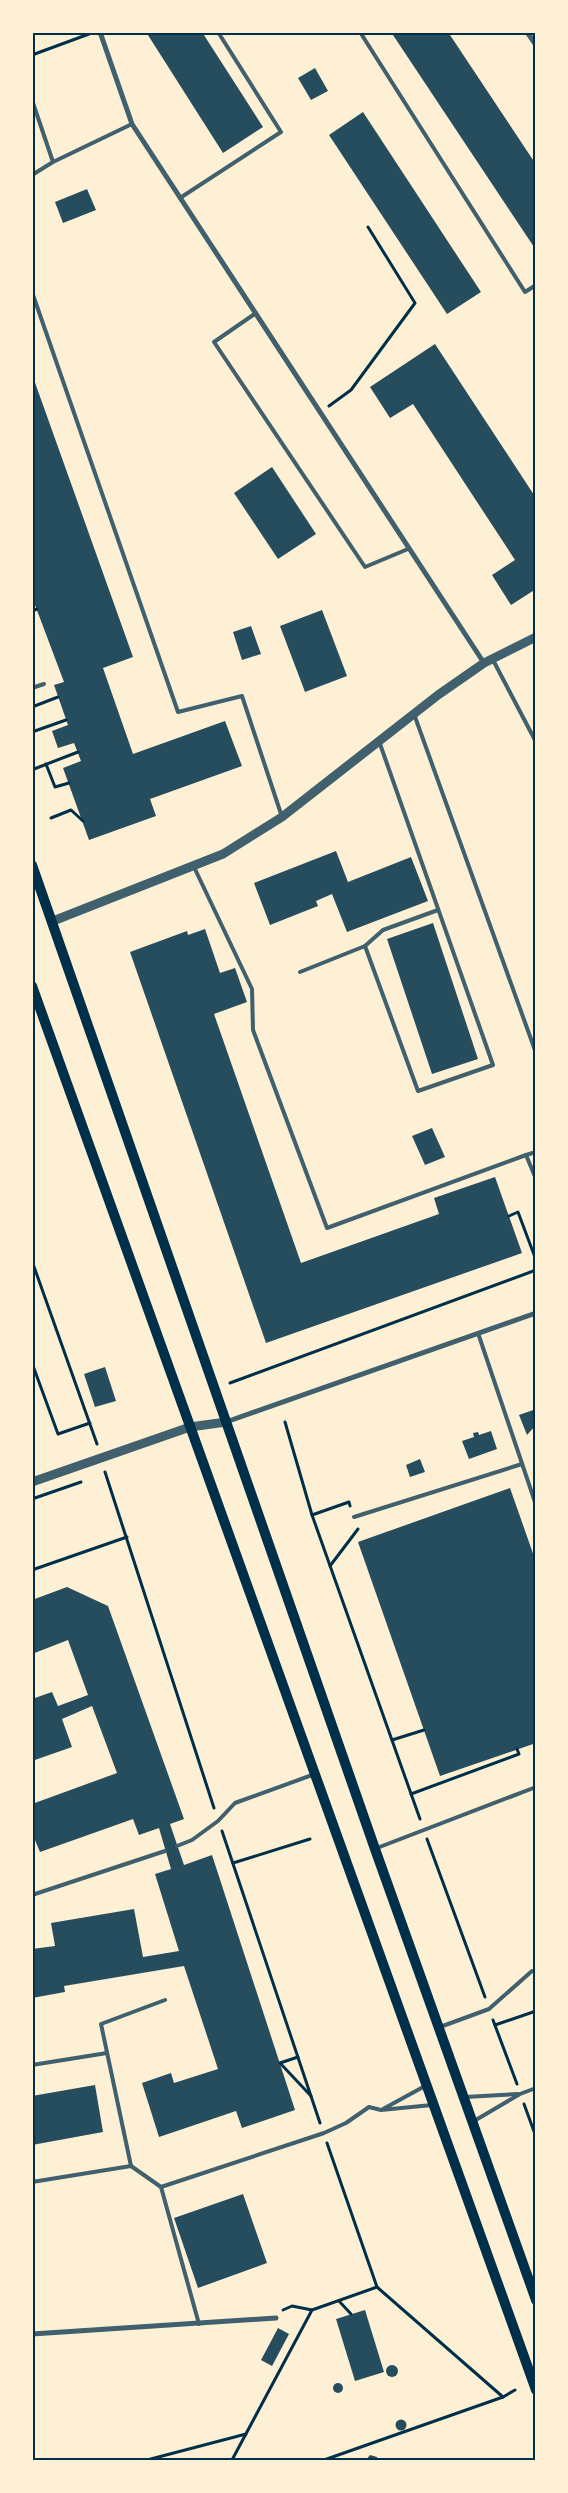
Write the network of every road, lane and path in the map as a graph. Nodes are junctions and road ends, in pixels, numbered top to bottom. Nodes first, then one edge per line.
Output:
1 (92, 32) edge
2 (100, 32) edge
3 (218, 32) edge
4 (360, 32) edge
5 (527, 32) edge
6 (536, 45) edge
7 (32, 56) edge
8 (32, 100) edge
9 (132, 124) junction
10 (53, 162) junction
11 (32, 174) edge
12 (180, 198) junction
13 (368, 227) dead end
14 (536, 285) edge
15 (32, 292) edge
16 (256, 313) junction
17 (320, 412) junction
18 (408, 549) junction
19 (37, 609) dead end
20 (32, 611) edge
21 (536, 637) edge
22 (488, 661) junction
23 (44, 684) dead end
24 (32, 688) edge
25 (58, 697) dead end
26 (32, 707) edge
27 (414, 714) junction
28 (66, 720) dead end
29 (32, 732) edge
30 (379, 741) junction
31 (536, 742) edge
32 (78, 752) dead end
33 (46, 764) junction
34 (34, 769) dead end
35 (69, 783) dead end
36 (282, 817) junction
37 (50, 818) dead end
38 (83, 822) dead end
39 (32, 865) edge
40 (194, 866) junction
41 (438, 910) junction
42 (53, 921) junction
43 (366, 946) junction
44 (300, 972) dead end
45 (32, 986) edge
46 (536, 1053) edge
47 (536, 1152) edge
48 (526, 1155) junction
49 (536, 1179) edge
50 (509, 1216) dead end
51 (536, 1260) edge
52 (32, 1261) edge
53 (536, 1270) edge
54 (536, 1314) edge
55 (478, 1333) junction
56 (32, 1363) edge
57 (230, 1383) dead end
58 (226, 1422) junction
59 (285, 1422) dead end
60 (90, 1423) junction
61 (190, 1427) junction
62 (101, 1458) junction
63 (522, 1464) junction
64 (106, 1473) junction
65 (96, 1477) dead end
66 (87, 1480) dead end
67 (32, 1482) edge
68 (32, 1499) edge
69 (536, 1505) edge
70 (312, 1515) junction
71 (354, 1517) junction
72 (127, 1537) junction
73 (330, 1566) junction
74 (32, 1570) edge
75 (424, 1730) dead end
76 (392, 1740) junction
77 (517, 1749) dead end
78 (315, 1774) junction
79 (536, 1786) edge
80 (411, 1794) junction
81 (218, 1821) junction
82 (423, 1829) junction
83 (310, 1839) dead end
84 (177, 1846) dead end
85 (375, 1849) junction
86 (165, 1851) dead end
87 (233, 1863) junction
88 (32, 1895) edge
89 (532, 1971) dead end
90 (165, 2000) dead end
91 (489, 2009) junction
92 (536, 2011) edge
93 (495, 2025) junction
94 (440, 2027) junction
95 (107, 2053) junction
96 (298, 2057) junction
97 (32, 2065) edge
98 (426, 2086) junction
99 (536, 2088) edge
100 (520, 2094) junction
101 (464, 2097) junction
102 (312, 2098) junction
103 (433, 2104) junction
104 (381, 2110) junction
105 (472, 2122) junction
106 (324, 2133) junction
107 (536, 2137) edge
108 (131, 2166) junction
109 (32, 2182) edge
110 (161, 2187) junction
111 (376, 2287) junction
112 (536, 2300) edge
113 (339, 2301) junction
114 (312, 2310) junction
115 (351, 2314) dead end
116 (276, 2318) joint
117 (199, 2325) junction
118 (32, 2334) edge
119 (515, 2390) dead end
120 (536, 2390) edge
121 (503, 2397) junction
122 (246, 2434) junction
123 (147, 2460) edge
124 (232, 2460) edge
125 (324, 2460) edge

1 - 7 path
2 - 9 street
3 - 12 lane
4 - 14 lane
5 - 6 street
8 - 10 lane
9 - 10 lane
9 - 12 street
10 - 11 lane
12 - 16 street
13 - 17 path
15 - 36 lane
16 - 17 street
16 - 18 lane
17 - 18 street
18 - 22 street
19 - 20 path
21 - 22 street
22 - 27 street
22 - 31 lane
23 - 24 lane
25 - 26 path
27 - 30 street
27 - 46 lane
28 - 29 path
30 - 36 street
30 - 41 lane
32 - 33 path
33 - 34 path
33 - 35 path
36 - 40 street
37 - 38 path
39 - 42 main road
40 - 42 street
40 - 48 lane
41 - 43 lane
41 - 43 lane
42 - 58 main road
43 - 44 lane
45 - 61 main road
47 - 48 lane
48 - 49 lane
50 - 51 path
52 - 60 path
53 - 57 path
54 - 55 street
55 - 58 street
55 - 63 lane
56 - 60 path
58 - 61 street
58 - 85 main road
59 - 70 path
60 - 62 path
61 - 62 street
61 - 78 main road
62 - 64 path
62 - 67 street
63 - 69 lane
63 - 71 lane
64 - 65 path
64 - 72 path
66 - 68 path
70 - 71 path
70 - 73 path
71 - 73 path
72 - 74 path
72 - 81 path
73 - 76 path
75 - 76 path
76 - 80 path
77 - 80 path
78 - 81 lane
78 - 98 main road
79 - 82 lane
80 - 82 path
81 - 84 lane
81 - 87 path
82 - 85 lane
82 - 91 path
83 - 87 path
85 - 94 main road
86 - 88 lane
87 - 96 path
89 - 91 lane
90 - 95 lane
91 - 93 path
91 - 94 lane
92 - 93 path
93 - 100 path
94 - 101 main road
95 - 97 lane
95 - 108 lane
96 - 102 path
96 - 102 path
98 - 103 main road
98 - 104 lane
99 - 100 lane
100 - 101 lane
100 - 105 lane
100 - 107 path
101 - 105 main road
102 - 106 path
103 - 104 lane
103 - 120 main road
104 - 106 lane
105 - 112 main road
106 - 110 lane
106 - 111 path
108 - 109 lane
108 - 110 lane
110 - 117 lane
111 - 113 path
111 - 121 path
113 - 114 path
113 - 115 path
114 - 116 path
114 - 122 path
116 - 117 street
117 - 118 street
119 - 121 path
121 - 125 path
122 - 123 path
122 - 124 path

